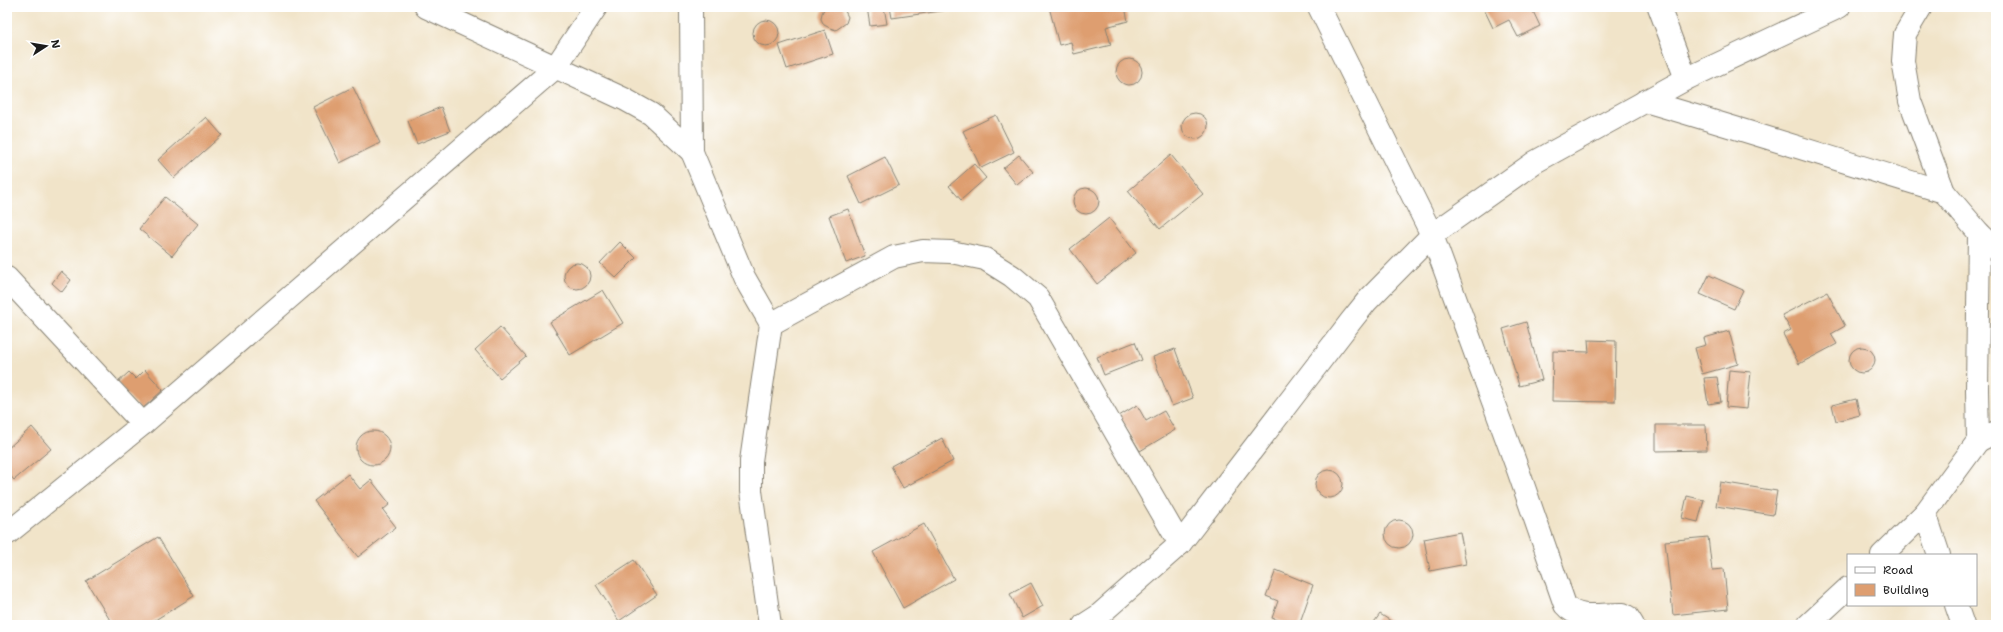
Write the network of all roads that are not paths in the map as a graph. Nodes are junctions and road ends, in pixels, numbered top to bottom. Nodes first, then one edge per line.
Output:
1 (426, 7) edge
2 (596, 7) edge
3 (691, 7) edge
4 (1319, 7) edge
5 (1659, 7) edge
6 (1839, 7) edge
7 (1922, 7) edge
8 (555, 68) junction
9 (1686, 78) junction
10 (1645, 101) junction
11 (692, 152) junction
12 (1944, 192) junction
13 (1979, 233) junction
14 (1432, 235) junction
15 (1996, 249) edge
16 (7, 278) edge
17 (771, 324) junction
18 (143, 424) junction
19 (1987, 437) edge
20 (1925, 513) junction
21 (7, 534) edge
22 (1180, 544) junction
23 (1883, 554) edge
24 (1939, 554) edge
25 (1847, 589) edge
26 (1956, 606) edge
27 (770, 625) edge
28 (1084, 625) edge
29 (1633, 625) edge
30 (1808, 625) edge
31 (1963, 625) edge

1 - 8 street
2 - 8 street
3 - 11 street
4 - 14 street
5 - 9 street
6 - 9 street
7 - 12 street
8 - 11 street
8 - 18 street
9 - 10 street
10 - 12 street
10 - 14 street
11 - 17 street
12 - 13 street
13 - 15 street
13 - 19 street
14 - 22 street
14 - 29 street
16 - 18 street
17 - 22 street
17 - 27 street
18 - 21 street
19 - 20 street
20 - 23 street
20 - 24 street
22 - 28 street
25 - 30 street
26 - 31 street

